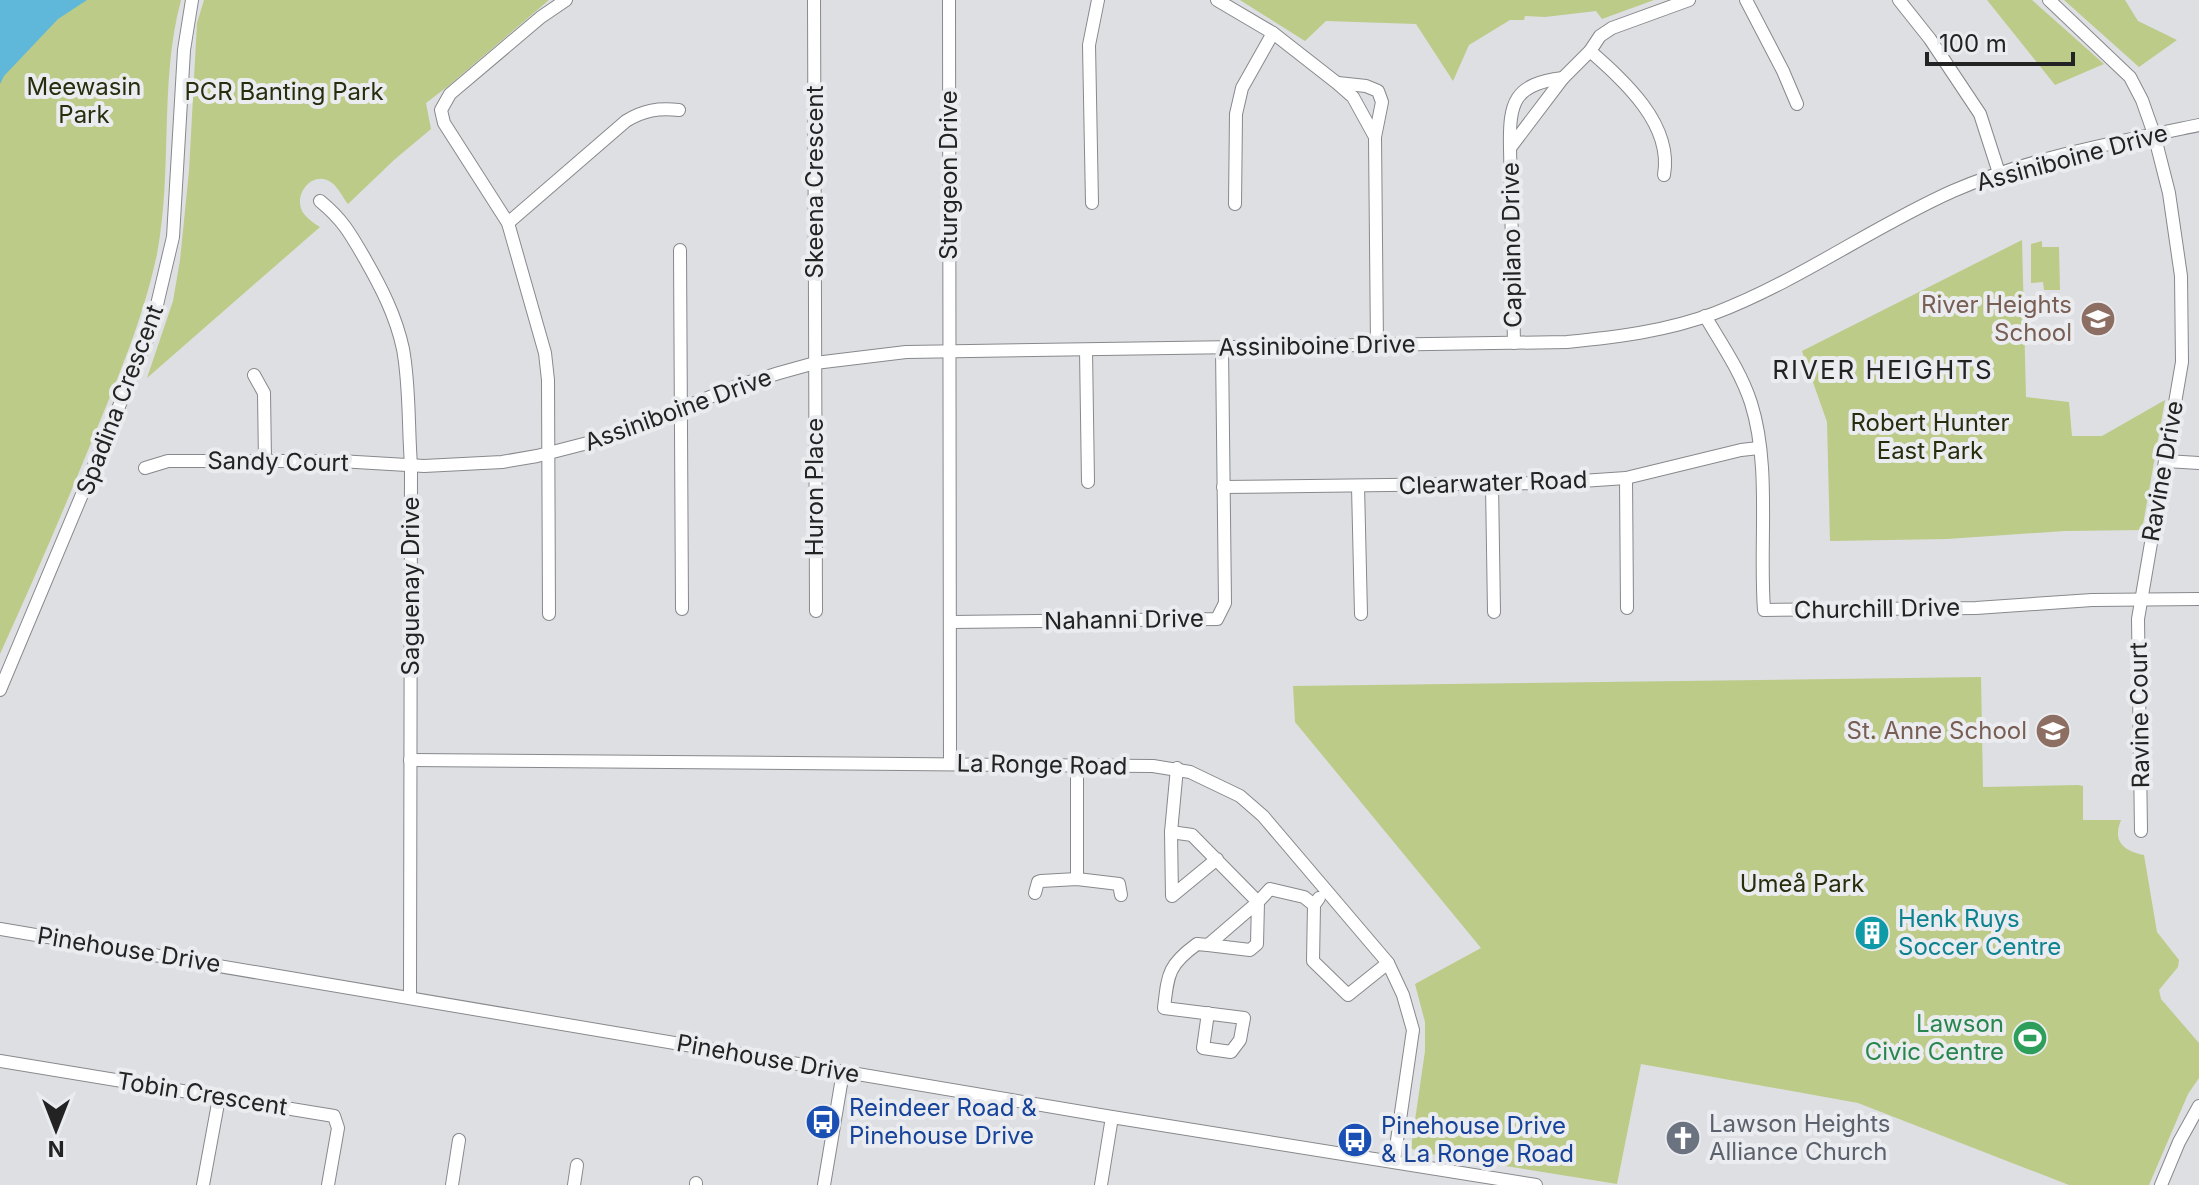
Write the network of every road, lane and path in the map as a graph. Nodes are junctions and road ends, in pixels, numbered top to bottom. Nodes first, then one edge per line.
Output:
1 (192, 0) edge
2 (566, 0) edge
3 (814, 0) edge
4 (949, 0) edge
5 (1098, 0) edge
6 (1217, 0) edge
7 (1689, 0) edge
8 (1746, 0) edge
9 (1899, 0) edge
10 (2049, 0) edge
11 (1273, 33) junction
12 (1590, 51) junction
13 (1563, 78) junction
14 (1337, 83) junction
15 (1797, 104) dead end
16 (679, 110) dead end
17 (2199, 125) edge
18 (2154, 134) junction
19 (1375, 137) junction
20 (1510, 148) junction
21 (1999, 173) junction
22 (1664, 175) dead end
23 (320, 201) dead end
24 (1092, 203) dead end
25 (1235, 204) dead end
26 (508, 223) junction
27 (680, 250) dead end
28 (1705, 316) junction
29 (1514, 343) junction
30 (1377, 346) junction
31 (1222, 348) junction
32 (1086, 350) junction
33 (949, 351) junction
34 (815, 363) junction
35 (254, 375) dead end
36 (682, 409) junction
37 (1759, 448) junction
38 (549, 453) junction
39 (265, 461) junction
40 (2166, 461) junction
41 (2199, 463) edge
42 (411, 465) junction
43 (145, 468) dead end
44 (1626, 478) junction
45 (1088, 482) dead end
46 (1492, 484) junction
47 (1358, 486) junction
48 (1223, 487) junction
49 (2199, 599) edge
50 (2142, 600) junction
51 (1627, 608) dead end
52 (682, 609) dead end
53 (816, 611) dead end
54 (1494, 612) dead end
55 (549, 614) dead end
56 (1361, 614) dead end
57 (950, 622) junction
58 (0, 690) edge
59 (410, 760) junction
60 (950, 764) junction
61 (1077, 765) junction
62 (1177, 768) junction
63 (2141, 831) dead end
64 (1171, 832) junction
65 (1217, 859) junction
66 (1077, 879) junction
67 (1328, 891) junction
68 (1035, 893) dead end
69 (1121, 895) dead end
70 (1258, 902) junction
71 (1314, 905) junction
72 (0, 929) edge
73 (1208, 945) junction
74 (1388, 963) junction
75 (410, 997) junction
76 (1208, 1013) dead end
77 (0, 1061) edge
78 (843, 1072) junction
79 (219, 1098) junction
80 (2199, 1106) edge
81 (1112, 1117) junction
82 (459, 1140) dead end
83 (1394, 1161) junction
84 (577, 1165) dead end
85 (203, 1185) edge
86 (328, 1185) edge
87 (452, 1185) edge
88 (574, 1185) edge
89 (824, 1185) edge
90 (1101, 1185) edge
91 (1536, 1185) edge
92 (2161, 1185) edge

1 - 58 street, Spadina Crescent
2 - 26 street
3 - 34 street, Skeena Crescent
4 - 33 street, Sturgeon Drive
5 - 24 street
6 - 11 street
7 - 12 street, Capilano Drive
8 - 15 street
9 - 21 street
10 - 18 street, Ravine Drive
11 - 14 street
11 - 25 street
12 - 13 street, Capilano Drive
12 - 22 street
13 - 20 street, Capilano Drive
13 - 20 street, Capilano Drive
14 - 19 street
14 - 19 street
16 - 26 street
17 - 18 street, Assiniboine Drive
18 - 21 street, Assiniboine Drive
18 - 40 street, Ravine Drive
19 - 30 street
20 - 29 street, Capilano Drive
21 - 28 street, Assiniboine Drive
23 - 42 street, Saguenay Drive
26 - 38 street
27 - 36 street
28 - 29 street, Assiniboine Drive
28 - 37 street, Churchill Drive
29 - 30 street, Assiniboine Drive
30 - 31 street, Assiniboine Drive
31 - 32 street, Assiniboine Drive
31 - 48 street, Nahanni Drive
32 - 33 street, Assiniboine Drive
32 - 45 street
33 - 34 street, Assiniboine Drive
33 - 57 street
34 - 36 street, Assiniboine Drive
34 - 53 street, Huron Place
35 - 39 street
36 - 38 street, Assiniboine Drive
36 - 52 street
37 - 44 street, Clearwater Road
37 - 50 street, Churchill Drive
38 - 42 street, Assiniboine Drive
38 - 55 street
39 - 42 street, Sandy Court
39 - 43 street, Sandy Court
40 - 41 street
40 - 50 street, Ravine Drive
42 - 59 street, Saguenay Drive
44 - 46 street, Clearwater Road
44 - 51 street
46 - 47 street, Clearwater Road
46 - 54 street
47 - 48 street, Clearwater Road
47 - 56 street
48 - 57 street, Nahanni Drive
49 - 50 street, Churchill Drive
50 - 63 street, Ravine Court
57 - 60 street
59 - 60 street, La Ronge Road
59 - 75 street, Saguenay Drive
60 - 61 street, La Ronge Road
61 - 62 street, La Ronge Road
61 - 66 street
62 - 64 street
62 - 67 street, La Ronge Road
64 - 65 street
64 - 65 street
65 - 70 street
66 - 68 street
66 - 69 street
67 - 71 street
67 - 74 street, La Ronge Road
70 - 71 street
70 - 73 street
70 - 73 street
71 - 74 street
72 - 75 street, Pinehouse Drive
73 - 76 street
74 - 83 street, La Ronge Road
75 - 78 street, Pinehouse Drive
77 - 79 street, Tobin Crescent
78 - 81 street, Pinehouse Drive
78 - 89 street
79 - 85 street
79 - 86 street, Tobin Crescent
80 - 92 street
81 - 83 street, Pinehouse Drive
81 - 90 street
82 - 87 street
83 - 91 street, Pinehouse Drive
84 - 88 street

